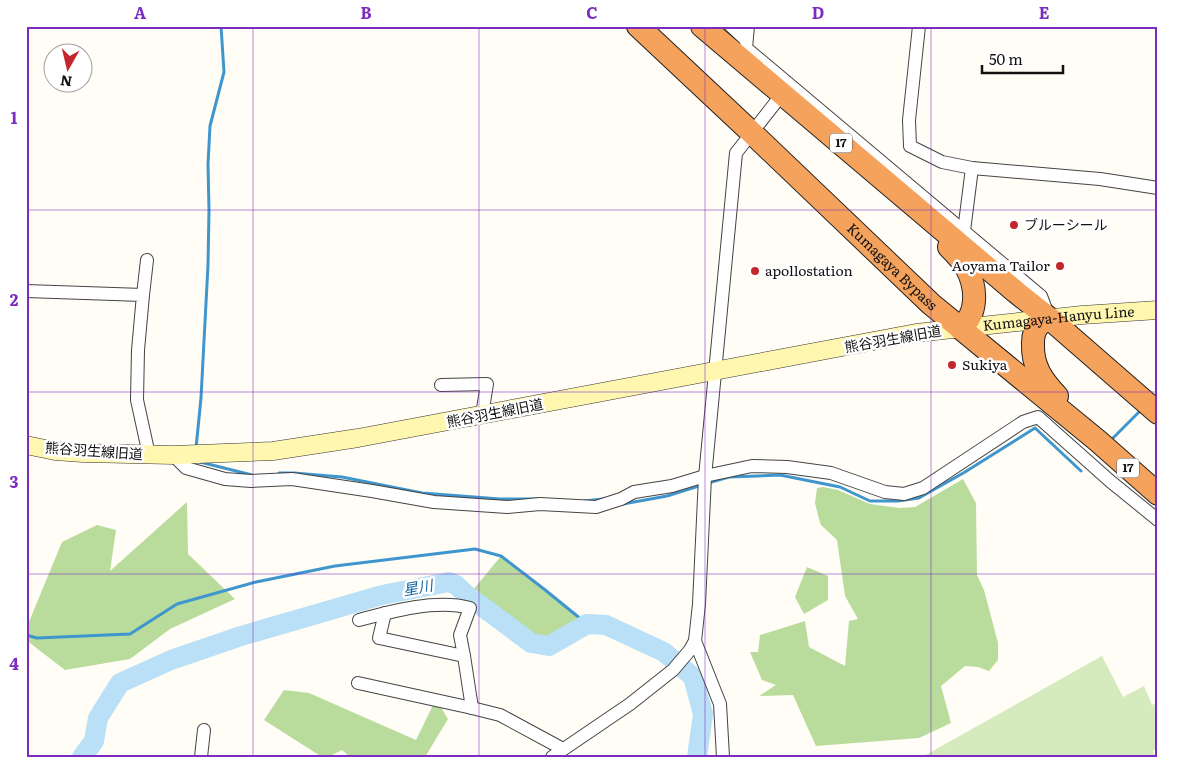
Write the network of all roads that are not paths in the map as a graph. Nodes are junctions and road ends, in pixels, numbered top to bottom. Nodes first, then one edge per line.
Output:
1 (638, 26) edge
2 (702, 26) edge
3 (730, 26) edge
4 (748, 26) edge
5 (920, 26) edge
6 (746, 40) junction
7 (783, 93) junction
8 (751, 132) junction
9 (972, 168) junction
10 (1158, 188) edge
11 (911, 203) junction
12 (964, 231) junction
13 (147, 260) dead end
14 (26, 291) edge
15 (143, 295) junction
16 (1158, 310) edge
17 (1050, 319) junction
18 (960, 328) junction
19 (714, 372) junction
20 (441, 385) dead end
21 (1156, 409) edge
22 (482, 416) junction
23 (1098, 441) junction
24 (26, 445) edge
25 (188, 454) junction
26 (149, 455) junction
27 (705, 476) junction
28 (1158, 494) edge
29 (1158, 520) edge
30 (385, 613) junction
31 (359, 620) dead end
32 (692, 646) junction
33 (464, 656) junction
34 (358, 683) dead end
35 (472, 708) junction
36 (204, 730) dead end
37 (563, 749) junction
38 (202, 757) edge
39 (552, 757) edge
40 (723, 757) edge

1 - 8 highway, Kumagaya Bypass / 17
2 - 7 highway, 17
3 - 6 street
4 - 6 street
5 - 9 street
6 - 12 street
7 - 8 street
7 - 11 highway, 17
8 - 18 highway, Kumagaya Bypass / 17
8 - 19 street
9 - 10 street
9 - 12 street
11 - 17 highway, 17
11 - 18 highway
12 - 17 street
13 - 15 street
14 - 15 street
15 - 26 street
16 - 17 street, Kumagaya-Hanyu Line
17 - 18 street, Kumagaya-Hanyu Line
17 - 21 highway, 17
17 - 23 highway
18 - 19 street, 熊谷羽生線旧道
18 - 23 highway, Kumagaya Bypass / 17
19 - 22 street, 熊谷羽生線旧道
19 - 27 street
20 - 22 street
22 - 25 street, 熊谷羽生線旧道
23 - 28 highway, Kumagaya Bypass / 17
24 - 26 street, 熊谷羽生線旧道
25 - 26 street, 熊谷羽生線旧道
25 - 27 street
27 - 29 street
27 - 32 street
30 - 31 street
30 - 33 street
30 - 33 street
32 - 37 street
32 - 40 street
33 - 35 street
34 - 35 street
35 - 37 street
36 - 38 street
37 - 39 street

